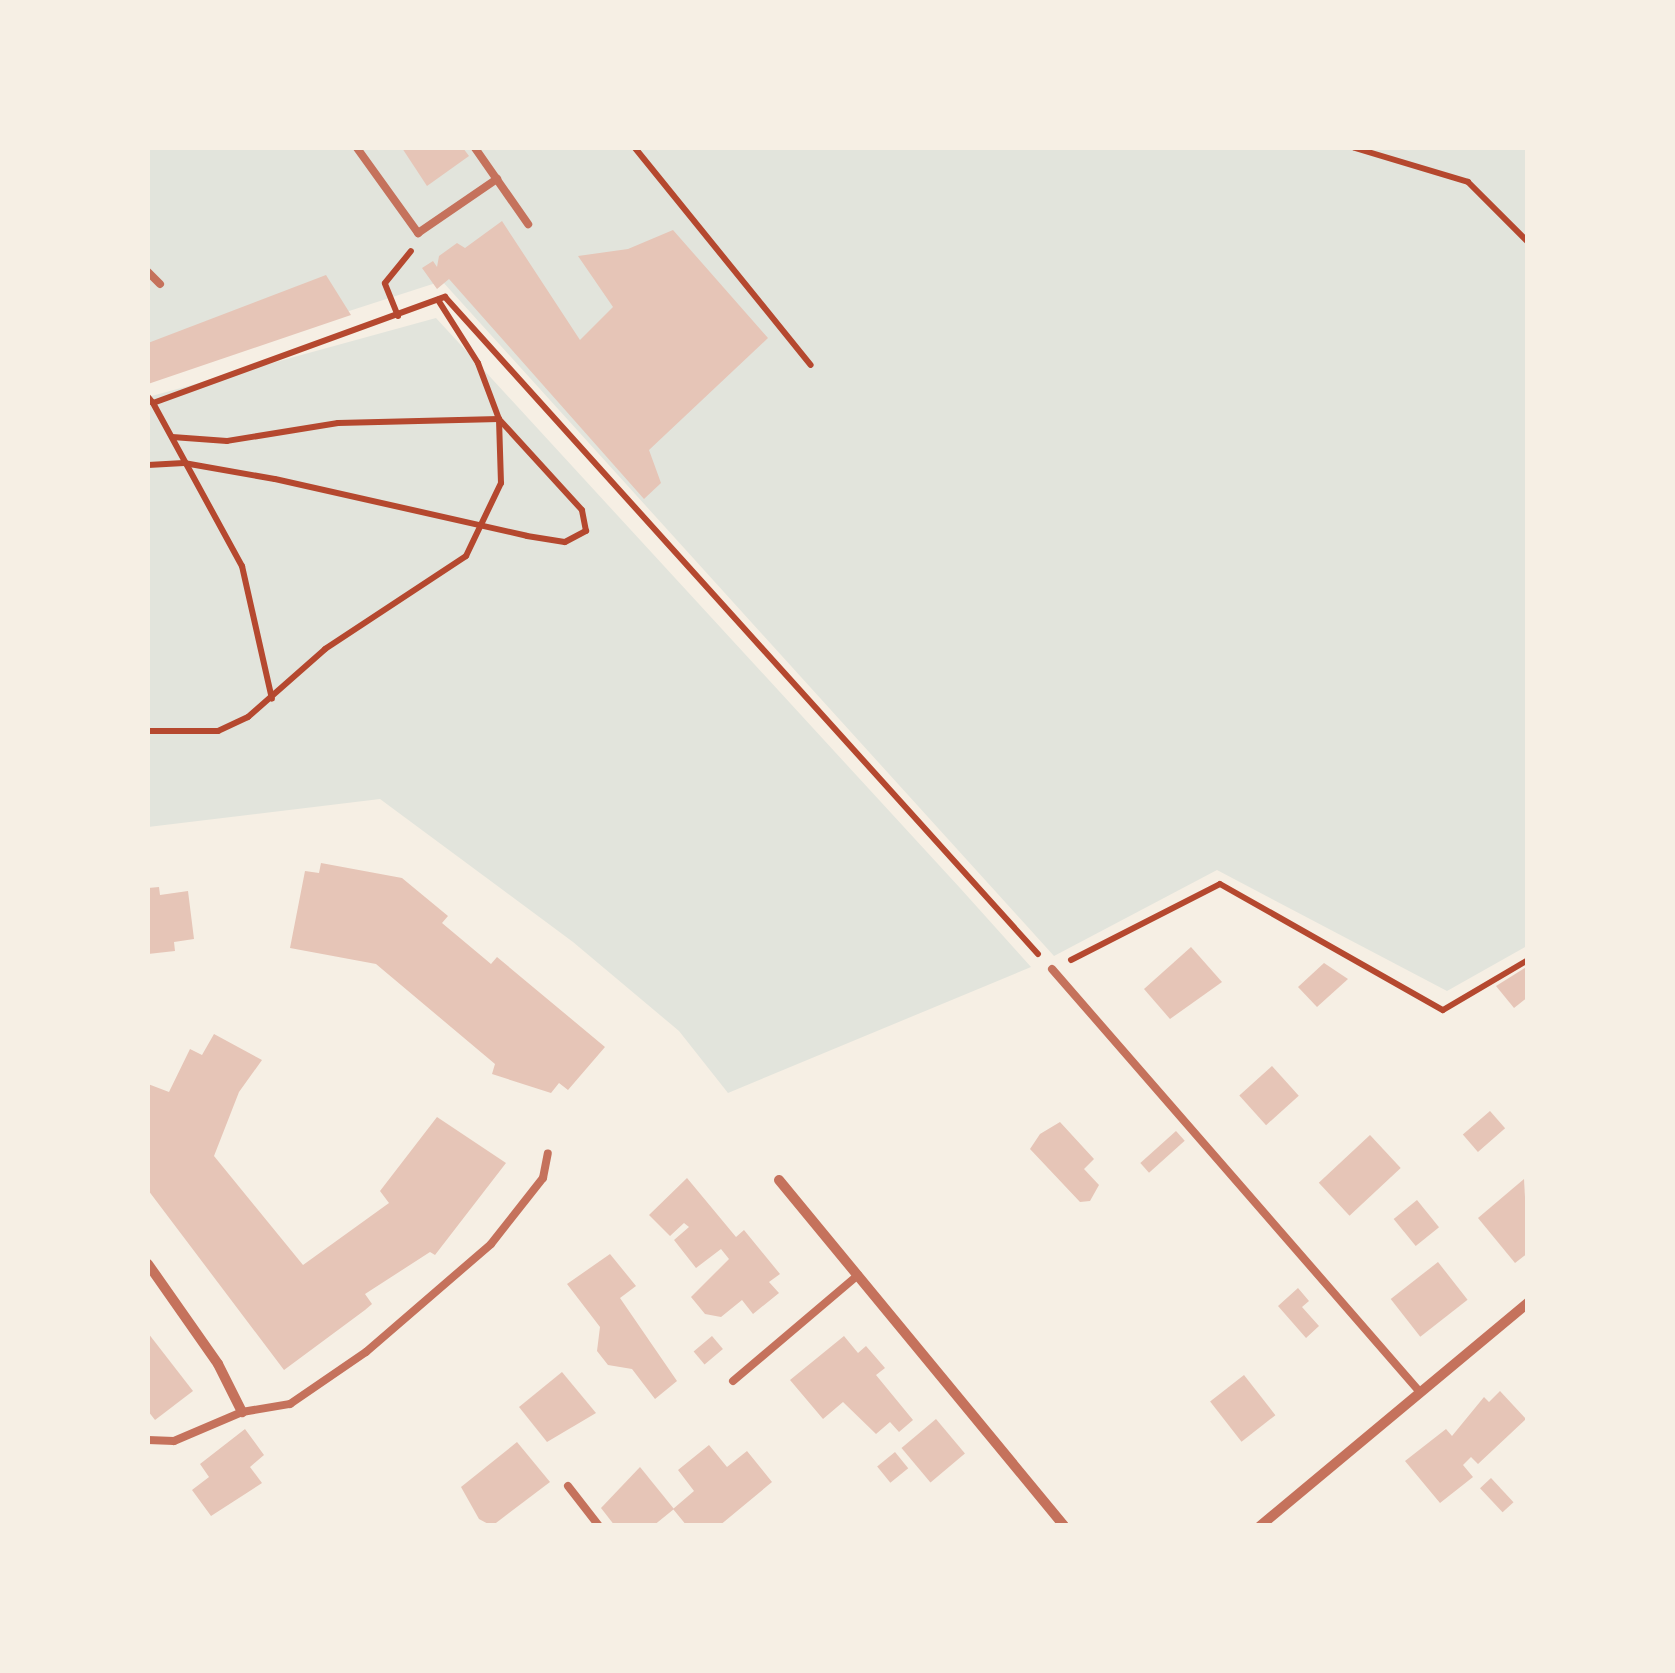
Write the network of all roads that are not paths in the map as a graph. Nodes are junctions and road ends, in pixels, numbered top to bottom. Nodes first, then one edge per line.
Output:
1 (357, 148) edge
2 (475, 148) edge
3 (497, 180) junction
4 (528, 224) dead end
5 (148, 272) edge
6 (160, 284) dead end
7 (1052, 970) road end
8 (548, 1153) dead end
9 (779, 1180) dead end
10 (148, 1264) edge
11 (858, 1275) junction
12 (1528, 1303) edge
13 (732, 1381) dead end
14 (1420, 1392) junction
15 (242, 1412) junction
16 (148, 1440) edge
17 (568, 1486) dead end
18 (599, 1526) edge
19 (1064, 1526) edge
20 (1260, 1526) edge

1 - 3 lane
2 - 3 lane
3 - 4 lane
5 - 6 lane
7 - 14 lane
8 - 15 lane
9 - 11 street
10 - 15 street
11 - 13 lane
11 - 19 street
12 - 14 street
14 - 20 street
15 - 16 lane
17 - 18 lane

